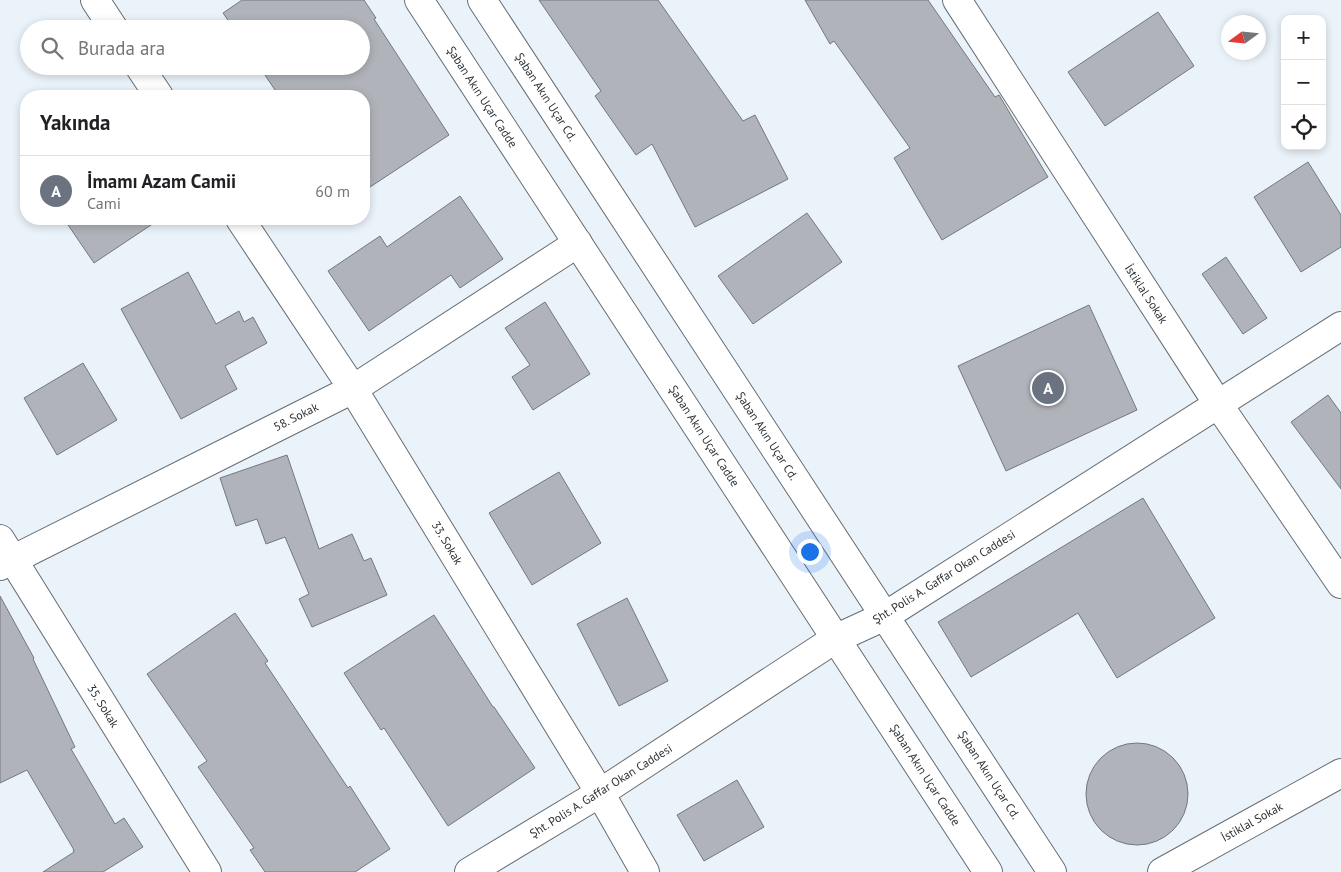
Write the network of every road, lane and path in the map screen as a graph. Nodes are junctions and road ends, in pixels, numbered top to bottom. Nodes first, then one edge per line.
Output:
1 (95, 0) edge
2 (419, 0) edge
3 (482, 0) edge
4 (957, 0) edge
5 (108, 20) edge
6 (145, 75) edge
7 (155, 90) edge
8 (244, 225) edge
9 (578, 243) junction
10 (1341, 326) edge
11 (353, 389) junction
12 (1218, 404) junction
13 (4, 555) edge
14 (1341, 584) edge
15 (885, 616) junction
16 (835, 639) junction
17 (1341, 773) edge
18 (600, 793) junction
19 (207, 872) edge
20 (469, 872) edge
21 (645, 872) edge
22 (988, 872) edge
23 (1052, 872) edge
24 (1162, 872) edge

1 - 5 street
2 - 9 street, Şaban Akın Uçar Cadde
3 - 15 street, Şaban Akın Uçar Cd.
4 - 12 street, İstiklal Sokak
6 - 7 street
8 - 11 street, 33. Sokak
9 - 11 street, 58. Sokak
9 - 16 street, Şaban Akın Uçar Cadde
10 - 12 street, Şht. Polis A. Gaffar Okan Caddesi
11 - 13 street, 58. Sokak
11 - 18 street, 33. Sokak
12 - 14 street, İstiklal Sokak
12 - 15 street, Şht. Polis A. Gaffar Okan Caddesi
13 - 19 street, 35. Sokak
15 - 16 street, Şht. Polis A. Gaffar Okan Caddesi
15 - 23 street, Şaban Akın Uçar Cd.
16 - 18 street, Şht. Polis A. Gaffar Okan Caddesi
16 - 22 street, Şaban Akın Uçar Cadde
17 - 24 street, İstiklal Sokak
18 - 20 street, Şht. Polis A. Gaffar Okan Caddesi
18 - 21 street, 33. Sokak

